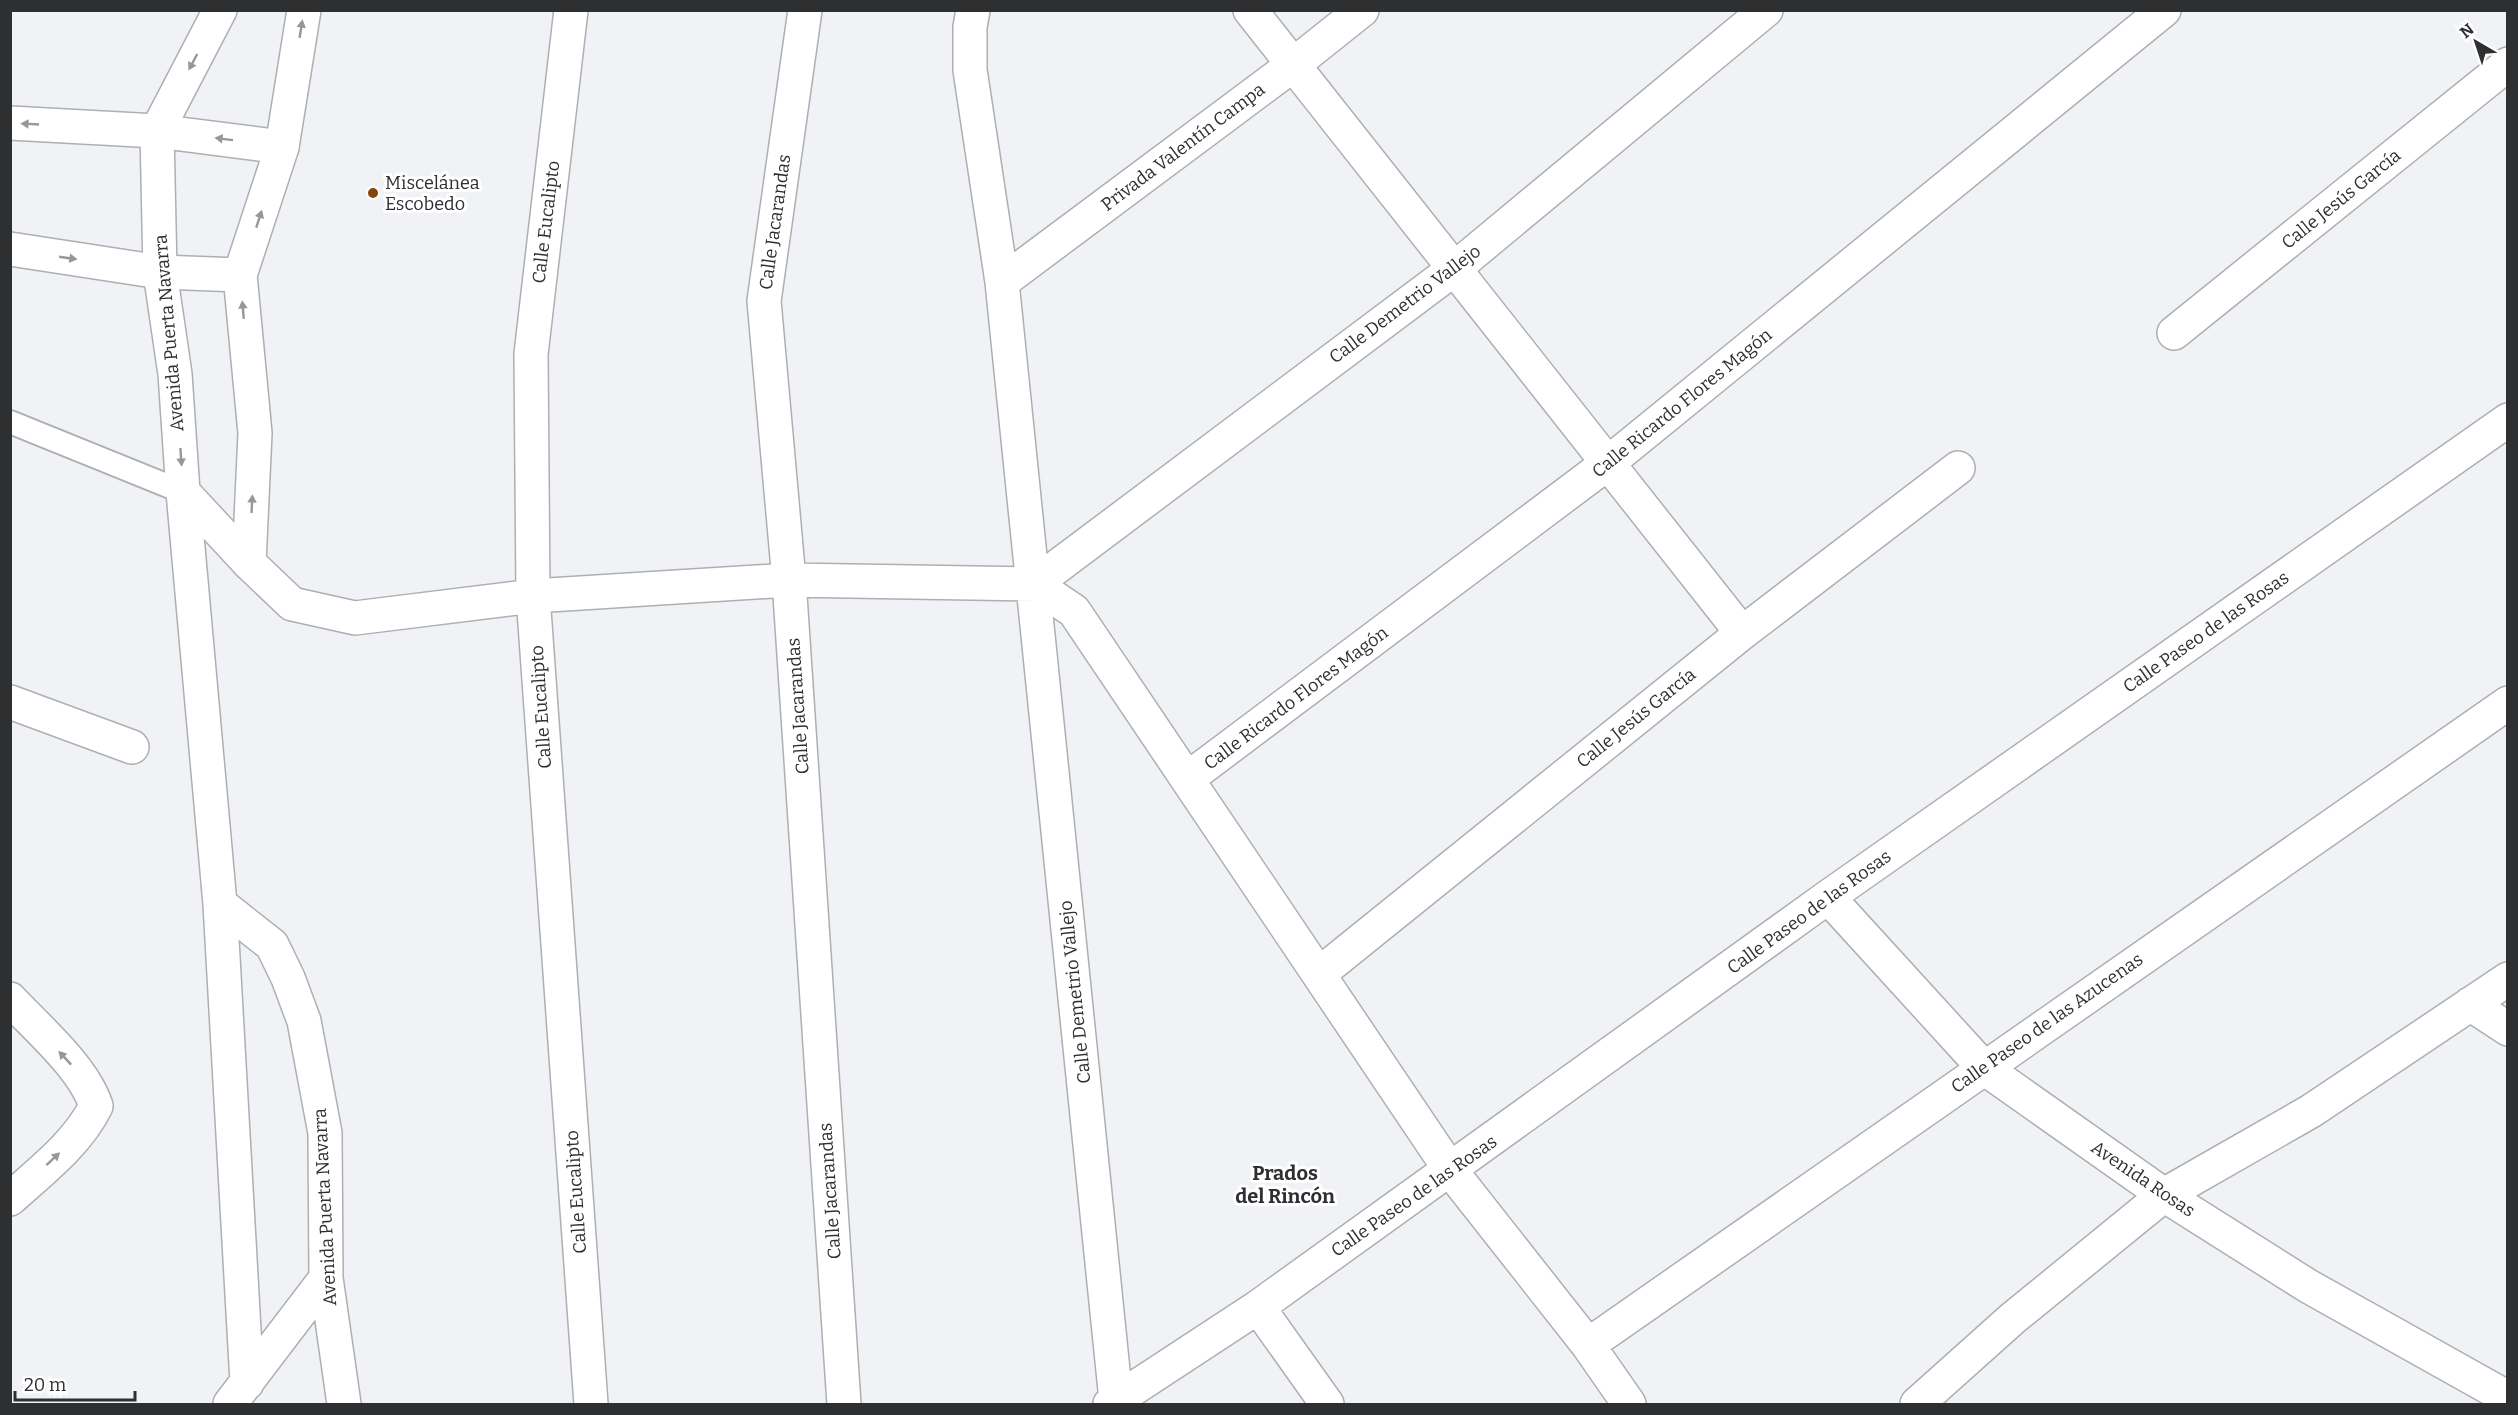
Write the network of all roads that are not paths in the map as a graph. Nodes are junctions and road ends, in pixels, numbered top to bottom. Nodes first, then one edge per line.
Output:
1 (220, 10) edge
2 (304, 10) edge
3 (571, 10) edge
4 (805, 10) edge
5 (973, 10) edge
6 (1250, 10) edge
7 (1362, 10) edge
8 (1766, 10) edge
9 (2164, 10) edge
10 (2508, 64) edge
11 (1293, 65) junction
12 (10, 123) edge
13 (157, 131) junction
14 (282, 147) junction
15 (10, 249) edge
16 (1454, 269) junction
17 (160, 272) junction
18 (240, 275) junction
19 (1002, 282) junction
20 (2174, 333) dead end
21 (2508, 420) edge
22 (10, 422) edge
23 (1608, 464) junction
24 (1959, 468) dead end
25 (183, 492) junction
26 (249, 563) junction
27 (789, 580) junction
28 (1034, 584) junction
29 (533, 596) junction
30 (1742, 633) junction
31 (10, 702) edge
32 (2508, 703) edge
33 (132, 747) dead end
34 (1187, 779) junction
35 (1828, 897) junction
36 (220, 904) junction
37 (1318, 974) junction
38 (2508, 979) edge
39 (10, 999) edge
40 (2470, 1004) junction
41 (2508, 1029) edge
42 (1984, 1068) junction
43 (1450, 1171) junction
44 (2164, 1195) junction
45 (10, 1199) edge
46 (326, 1278) junction
47 (1258, 1307) junction
48 (1588, 1345) junction
49 (239, 1394) edge
50 (2508, 1398) edge
51 (1113, 1402) edge
52 (345, 1404) edge
53 (591, 1404) edge
54 (844, 1404) edge
55 (1327, 1404) edge
56 (1629, 1404) edge
57 (1917, 1404) edge

1 -> 13 street, Avenida Puerta Navarra
14 -> 2 street
3 - 29 street, Calle Eucalipto
4 - 27 street, Calle Jacarandas
5 - 19 street, Calle Demetrio Vallejo
6 - 11 street
7 - 11 street, Privada Valentín Campa
8 - 16 street, Calle Demetrio Vallejo
9 - 23 street, Calle Ricardo Flores Magón
10 - 20 street, Calle Jesús García
11 - 16 street
11 - 19 street, Privada Valentín Campa
13 -> 12 street
14 -> 13 street
13 - 17 street, Avenida Puerta Navarra
18 -> 14 street
15 -> 17 street
16 - 23 street
16 - 28 street, Calle Demetrio Vallejo
17 - 18 street
17 -> 25 street, Avenida Puerta Navarra
26 -> 18 street
19 - 28 street, Calle Demetrio Vallejo
21 - 35 street, Calle Paseo de las Rosas
22 - 25 lane
23 - 30 street
23 - 34 street, Calle Ricardo Flores Magón
24 - 30 street, Calle Jesús García
25 - 26 street
25 - 36 street, Avenida Puerta Navarra
26 - 29 street
27 - 28 street
27 - 29 street
27 - 54 street, Calle Jacarandas
28 - 34 street
28 - 51 street, Calle Demetrio Vallejo
29 - 53 street, Calle Eucalipto
30 - 37 street, Calle Jesús García
31 - 33 street
32 - 42 street, Calle Paseo de las Azucenas
34 - 37 street
35 - 42 street, Avenida Rosas
35 - 43 street, Calle Paseo de las Rosas
36 - 46 street, Avenida Puerta Navarra
36 - 49 street, Avenida Puerta Navarra
37 - 43 street
38 - 40 street
45 -> 39 street
40 - 41 street
40 - 44 street
42 - 44 street, Avenida Rosas
42 - 48 street, Calle Paseo de las Azucenas
43 - 47 street, Calle Paseo de las Rosas
43 - 48 street
44 - 50 street, Avenida Rosas
44 - 57 street
46 - 49 street
46 - 52 street, Avenida Puerta Navarra
47 - 51 street, Calle Paseo de las Rosas
47 - 55 street
48 - 56 street

